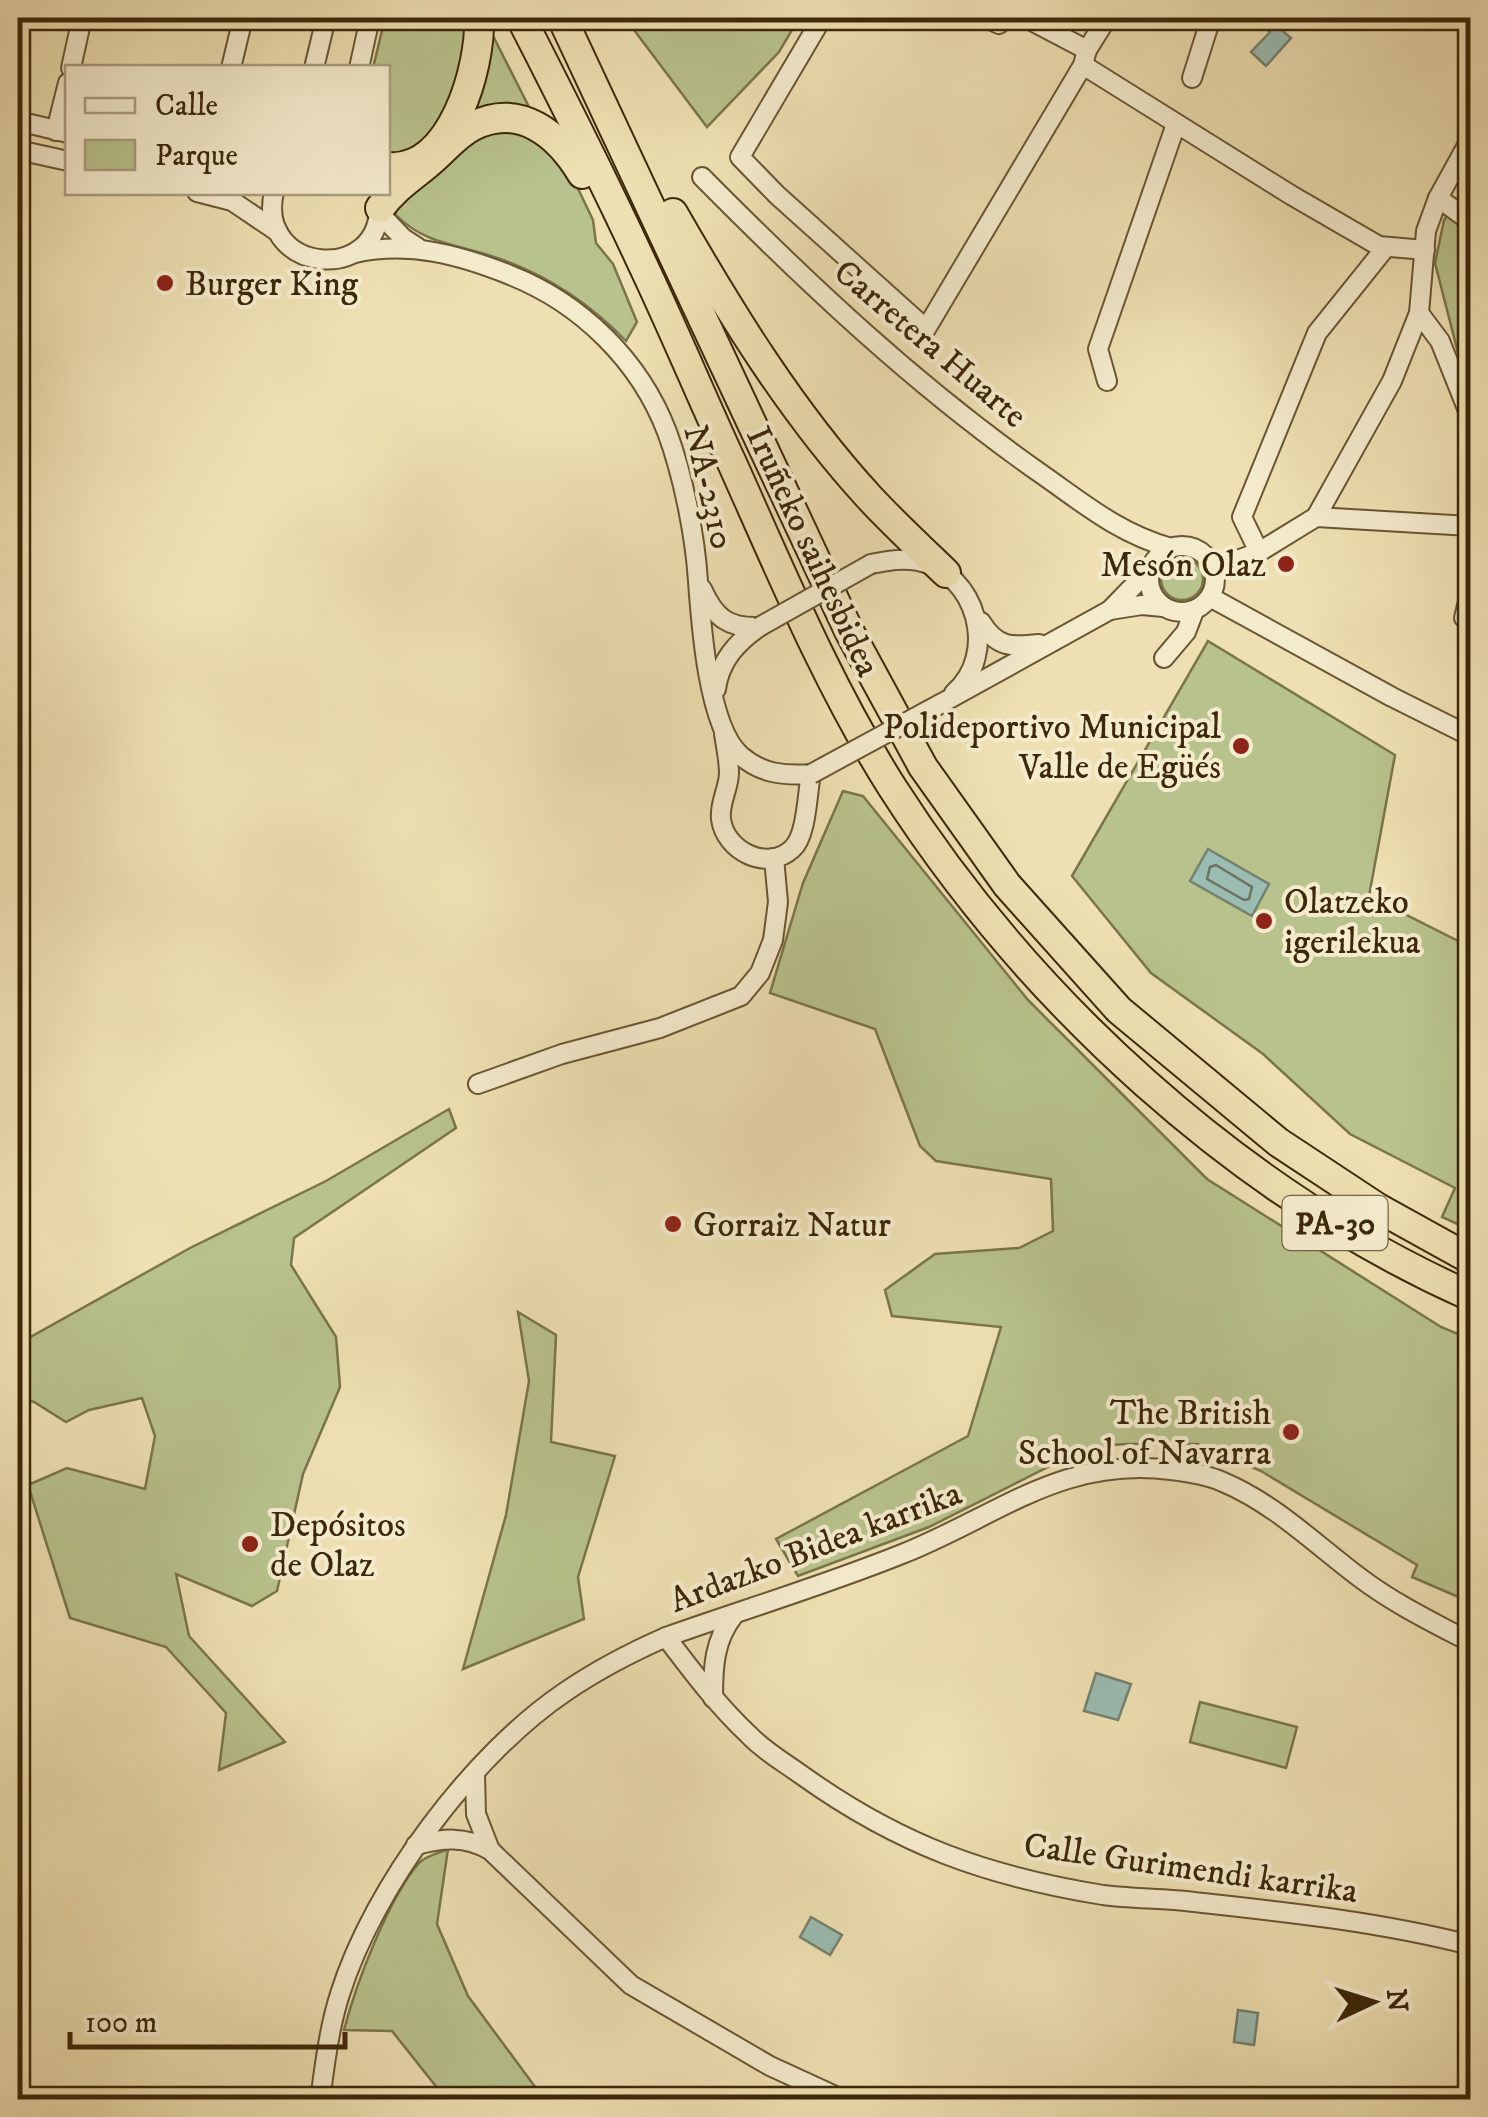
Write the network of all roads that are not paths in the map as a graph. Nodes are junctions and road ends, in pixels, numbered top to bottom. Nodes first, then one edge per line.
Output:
1 (82, 18) edge
2 (243, 18) edge
3 (326, 18) edge
4 (370, 18) edge
5 (479, 18) edge
6 (504, 18) edge
7 (521, 18) edge
8 (822, 18) edge
9 (986, 18) edge
10 (1006, 18) edge
11 (1026, 18) edge
12 (1107, 18) edge
13 (1212, 18) edge
14 (562, 19) edge
15 (1085, 57) junction
16 (72, 65) edge
17 (232, 65) edge
18 (315, 65) edge
19 (360, 65) edge
20 (1192, 78) dead end
21 (65, 107) edge
22 (18, 121) edge
23 (1176, 124) junction
24 (62, 132) edge
25 (1470, 140) edge
26 (18, 150) edge
27 (65, 160) edge
28 (390, 168) edge
29 (582, 174) junction
30 (702, 177) dead end
31 (390, 194) edge
32 (209, 195) edge
33 (274, 195) edge
34 (1438, 198) junction
35 (379, 205) edge
36 (1470, 221) edge
37 (278, 232) junction
38 (1386, 247) junction
39 (418, 248) junction
40 (1425, 250) junction
41 (355, 253) junction
42 (1419, 313) junction
43 (1107, 380) dead end
44 (1469, 408) edge
45 (1316, 517) junction
46 (1470, 526) edge
47 (1136, 538) junction
48 (1170, 548) junction
49 (1259, 552) junction
50 (1213, 568) junction
51 (1150, 570) junction
52 (946, 572) junction
53 (698, 580) junction
54 (1470, 592) edge
55 (1210, 597) junction
56 (1110, 610) junction
57 (1168, 610) junction
58 (1194, 610) junction
59 (976, 614) junction
60 (1470, 620) edge
61 (759, 627) junction
62 (1050, 643) junction
63 (942, 704) junction
64 (716, 710) junction
65 (724, 734) junction
66 (1470, 736) edge
67 (811, 774) junction
68 (774, 858) junction
69 (971, 897) junction
70 (478, 1084) dead end
71 (1208, 1136) junction
72 (1470, 1260) edge
73 (1470, 1296) edge
74 (1470, 1316) edge
75 (736, 1612) junction
76 (666, 1636) junction
77 (1470, 1642) edge
78 (713, 1699) junction
79 (475, 1772) junction
80 (416, 1845) junction
81 (490, 1850) junction
82 (1470, 1946) edge
83 (329, 2039) junction
84 (307, 2100) edge
85 (320, 2100) edge
86 (844, 2100) edge

1 - 16 street
2 - 17 street
3 - 18 street
4 - 19 street
5 - 28 highway
6 - 29 highway
7 - 69 highway, Iruñeko saihesbidea / PA-30
8 - 15 street
9 - 10 street
11 - 15 street
12 - 15 street
13 - 20 street
14 - 52 highway
14 - 72 highway, Iruñeko saihesbidea / PA-30
15 - 23 street
21 - 24 street
22 - 24 street
23 - 38 street
23 - 43 street
25 - 34 street
26 - 27 street
29 - 31 highway
29 - 69 highway
30 - 47 street, Carretera Huarte
32 - 37 street
33 - 37 street
34 - 36 street
34 - 40 street
35 - 39 street
35 - 41 street
37 - 41 street
38 - 40 street
38 - 49 street
39 - 41 street
39 - 53 street, NA-2310
40 - 42 street
42 - 44 street
42 - 45 street
45 - 46 street
45 - 49 street
47 - 48 street, Carretera Huarte
47 - 51 street
48 - 50 street
48 - 51 street
49 - 50 street
50 - 55 street
51 - 56 street
51 - 57 street
52 - 59 street
52 - 61 street, bridge
53 - 61 street
53 - 64 street, NA-2310
54 - 60 street
55 - 58 street
55 - 66 street
56 - 57 street
56 - 62 street
57 - 58 street
57 - 58 street
59 - 62 street
59 - 63 street
61 - 64 street
62 - 63 street
63 - 67 street, bridge
64 - 65 street
65 - 67 street
65 - 68 street
67 - 68 street
68 - 70 street
69 - 71 highway, Iruñeko saihesbidea / PA-30
71 - 73 highway, Iruñeko saihesbidea / PA-30
71 - 74 highway
75 - 76 street, Ardazko Bidea karrika
75 - 77 street, Ardazko Bidea karrika
75 - 78 street
76 - 78 street, Calle Gurimendi karrika
76 - 79 street, Ardazko Bidea karrika
78 - 82 street, Calle Gurimendi karrika
79 - 80 street, Ardazko Bidea karrika
79 - 81 street
80 - 81 street
80 - 83 street, Ardazko Bidea karrika
81 - 86 street
83 - 84 street, Ardazko Bidea karrika
83 - 85 street, Ardazko Bidea karrika

